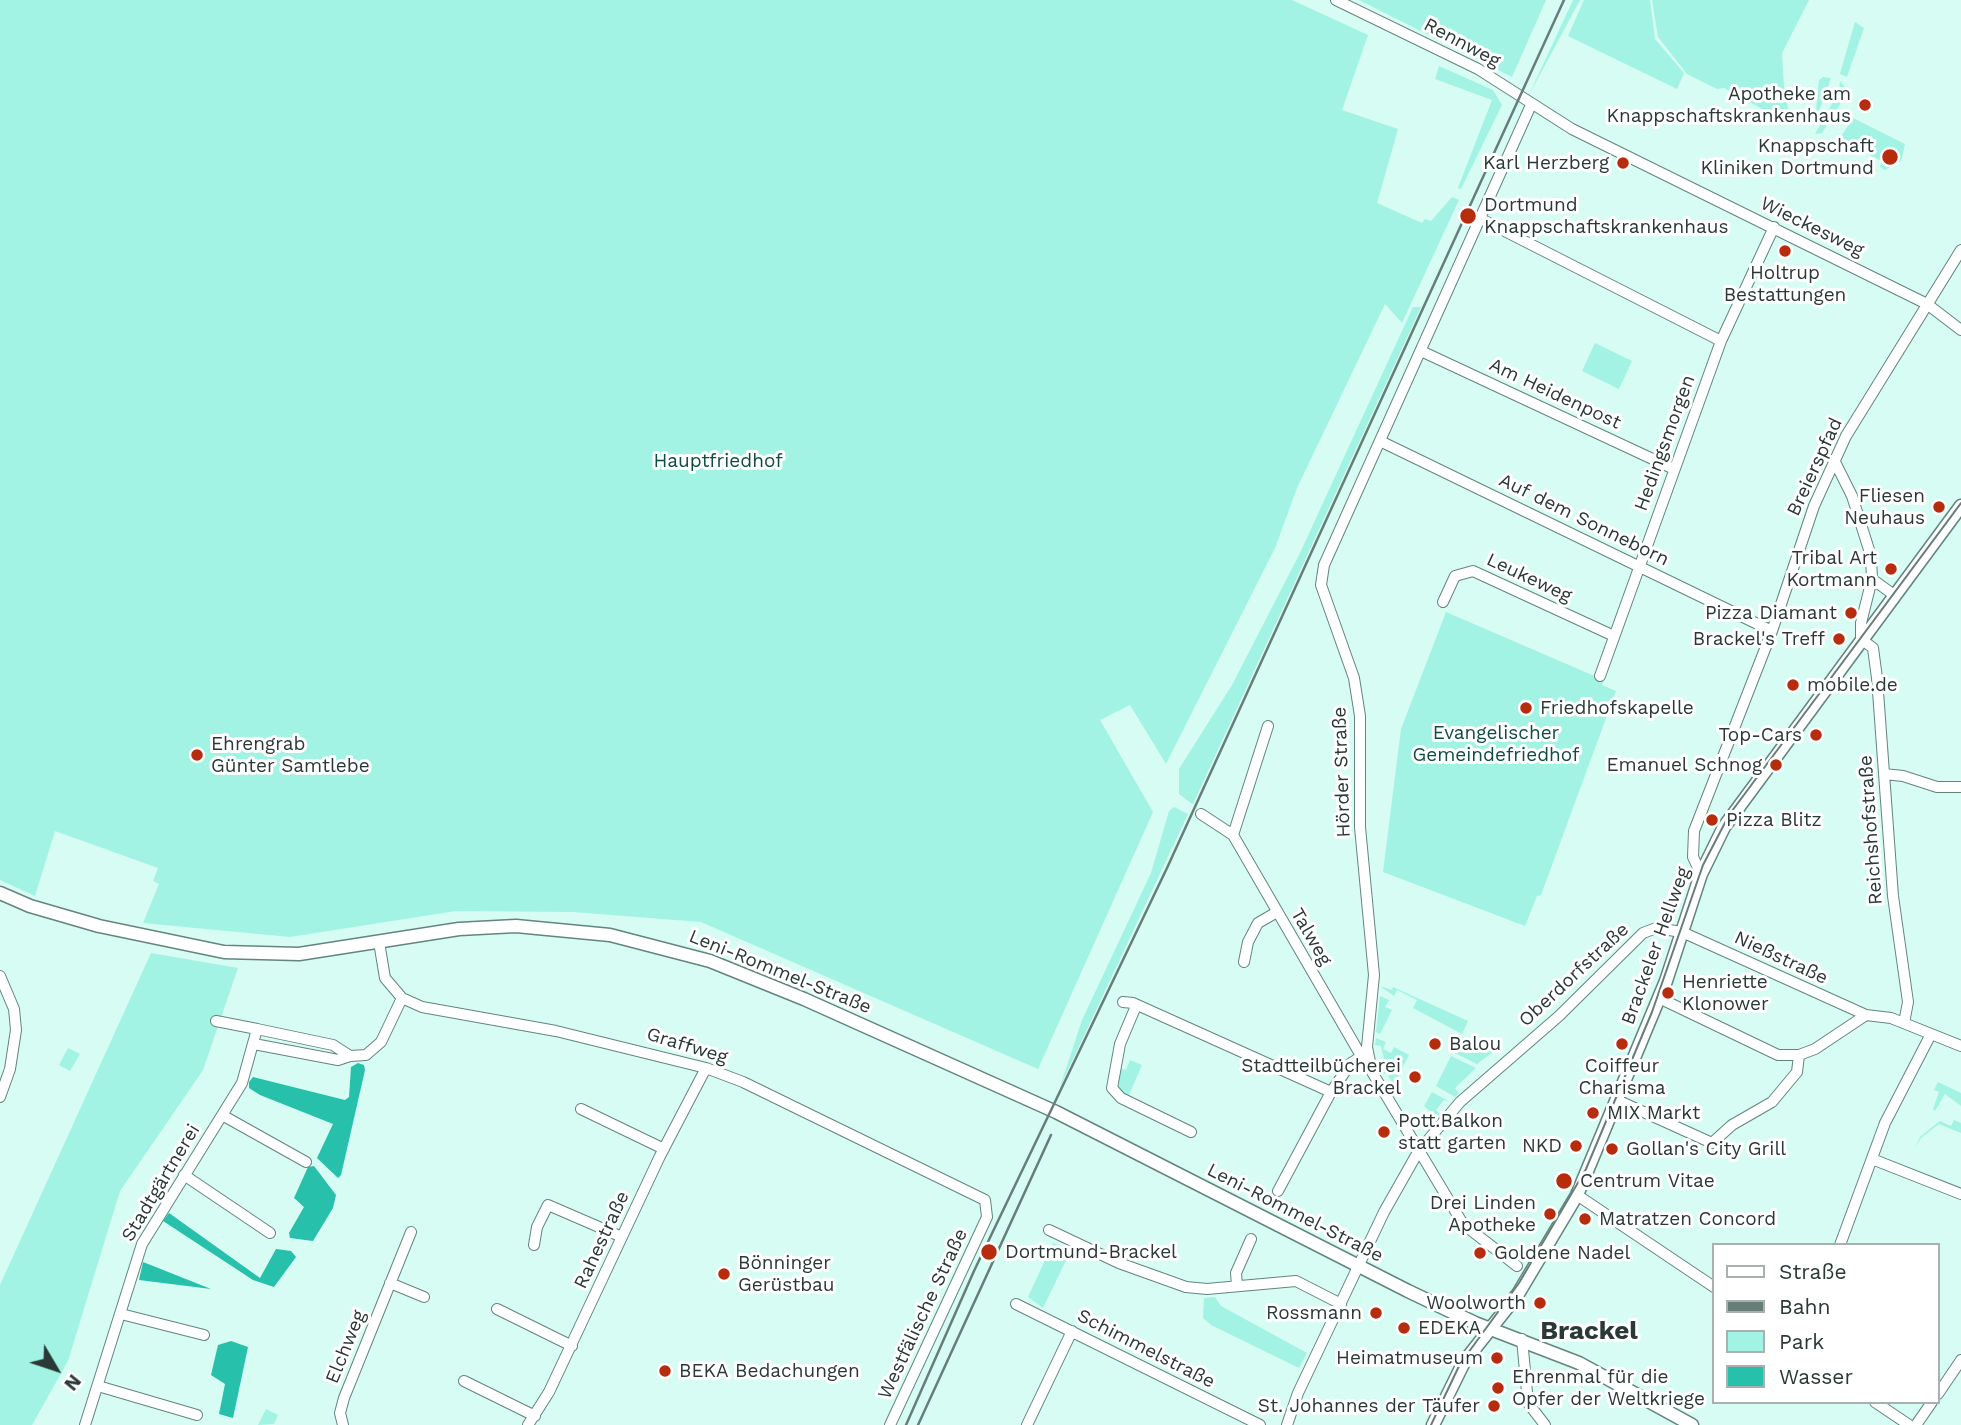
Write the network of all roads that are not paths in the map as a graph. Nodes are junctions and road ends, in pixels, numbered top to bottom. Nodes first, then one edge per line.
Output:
1 (1336, 0) edge
2 (1531, 106) junction
3 (1481, 219) junction
4 (1774, 227) junction
5 (1961, 250) edge
6 (1927, 304) junction
7 (1961, 330) edge
8 (1721, 341) junction
9 (1421, 351) junction
10 (1380, 441) junction
11 (1834, 460) junction
12 (1674, 469) junction
13 (1961, 506) edge
14 (1638, 565) junction
15 (1872, 579) junction
16 (1894, 595) junction
17 (1443, 601) dead end
18 (1772, 631) junction
19 (1614, 636) junction
20 (1861, 639) junction
21 (1600, 676) dead end
22 (1268, 726) dead end
23 (1884, 774) junction
24 (1961, 788) edge
25 (1201, 814) dead end
26 (1233, 835) junction
27 (1701, 874) junction
28 (0, 893) edge
29 (1277, 912) junction
30 (1682, 932) junction
31 (379, 942) junction
32 (1244, 962) dead end
33 (0, 976) edge
34 (402, 998) junction
35 (1659, 998) junction
36 (1122, 1002) dead end
37 (1136, 1006) junction
38 (1866, 1015) junction
39 (216, 1021) dead end
40 (1904, 1023) junction
41 (257, 1029) junction
42 (1931, 1034) junction
43 (254, 1044) junction
44 (1961, 1046) edge
45 (1364, 1054) junction
46 (1799, 1055) junction
47 (350, 1056) junction
48 (706, 1068) junction
49 (1331, 1092) junction
50 (0, 1097) edge
51 (1617, 1100) junction
52 (581, 1109) dead end
53 (222, 1115) junction
54 (1191, 1132) dead end
55 (664, 1149) junction
56 (1418, 1152) junction
57 (1872, 1159) junction
58 (306, 1162) dead end
59 (184, 1175) junction
60 (1278, 1191) dead end
61 (1961, 1194) edge
62 (1577, 1195) junction
63 (987, 1217) joint
64 (1049, 1230) dead end
65 (411, 1232) dead end
66 (270, 1233) dead end
67 (622, 1237) junction
68 (1251, 1239) dead end
69 (1841, 1243) edge
70 (534, 1245) dead end
71 (1517, 1266) dead end
72 (1359, 1267) junction
73 (390, 1283) junction
74 (1237, 1285) junction
75 (1713, 1286) edge
76 (424, 1297) dead end
77 (1016, 1304) dead end
78 (1341, 1304) junction
79 (497, 1309) dead end
80 (121, 1314) junction
81 (1490, 1328) junction
82 (1072, 1331) junction
83 (204, 1335) dead end
84 (1522, 1339) junction
85 (572, 1346) junction
86 (1961, 1360) edge
87 (464, 1381) dead end
88 (98, 1386) junction
89 (1940, 1391) edge
90 (1878, 1404) edge
91 (1931, 1404) edge
92 (197, 1415) dead end
93 (535, 1416) junction
94 (1030, 1424) edge
95 (85, 1425) edge
96 (343, 1425) edge
97 (528, 1425) edge
98 (890, 1425) edge
99 (1260, 1425) edge
100 (1287, 1425) edge
101 (1433, 1425) edge
102 (1545, 1425) edge
103 (1692, 1425) edge
104 (1909, 1425) edge
105 (1916, 1425) edge

1 - 2 street, Rennweg
2 - 3 street, Hörder Straße
2 - 4 street, Wieckesweg
3 - 8 street
3 - 9 street, Hörder Straße
4 - 6 street, Wieckesweg
4 - 8 street, Hedingsmorgen
5 - 6 street, Breierspfad
6 - 7 street, Wieckesweg
6 - 11 street, Breierspfad
8 - 12 street, Hedingsmorgen
9 - 10 street, Hörder Straße
9 - 12 street, Am Heidenpost
10 - 14 street, Auf dem Sonneborn
10 - 45 street, Hörder Straße
11 - 15 street
11 - 18 street, Breierspfad
12 - 14 street, Hedingsmorgen
13 - 16 main road, Brackeler Hellweg
14 - 18 street, Auf dem Sonneborn
14 - 19 street, Hedingsmorgen
15 - 16 street
15 - 20 street
16 - 20 main road, Brackeler Hellweg
17 - 19 street, Leukeweg
18 - 27 street, Breierspfad
19 - 21 street, Hedingsmorgen
20 - 23 street, Reichshofstraße
20 - 27 main road, Brackeler Hellweg
22 - 26 street
23 - 24 street
23 - 40 street, Reichshofstraße
25 - 26 street, Talweg
26 - 29 street, Talweg
27 - 30 main road, Brackeler Hellweg
28 - 31 main road, Leni-Rommel-Straße
29 - 32 street
29 - 45 street, Talweg
30 - 35 main road, Brackeler Hellweg
30 - 38 street, Nießstraße
30 - 56 street, Oberdorfstraße
31 - 34 street
31 - 72 main road, Leni-Rommel-Straße
33 - 50 street
34 - 47 street
34 - 48 street, Graffweg
35 - 46 street
35 - 51 main road, Brackeler Hellweg
36 - 37 street
37 - 49 street
37 - 54 street
38 - 40 street, Nießstraße
38 - 46 street
39 - 41 street
40 - 42 street, Nießstraße
41 - 43 street, Stadtgärtnerei
41 - 47 street
42 - 44 street, Nießstraße
42 - 57 street
43 - 47 street
43 - 53 street, Stadtgärtnerei
45 - 49 street
45 - 56 street, Hörder Straße
46 - 51 street
48 - 55 street, Rahestraße
48 - 63 street, Graffweg
49 - 60 street
51 - 62 main road, Brackeler Hellweg
52 - 55 street
53 - 58 street
53 - 59 street, Stadtgärtnerei
55 - 67 street, Rahestraße
56 - 71 street, Hörder Straße
56 - 72 street, Oberdorfstraße
57 - 61 street
57 - 69 street
59 - 66 street
59 - 80 street, Stadtgärtnerei
62 - 75 street
62 - 81 main road, Brackeler Hellweg
63 - 98 street, Westfälische Straße
64 - 74 street
65 - 73 street, Elchweg
67 - 70 street
67 - 85 street, Rahestraße
68 - 74 street
72 - 78 street, Oberdorfstraße
72 - 81 main road, Leni-Rommel-Straße
73 - 76 street
73 - 96 street, Elchweg
74 - 78 street
77 - 82 street, Schimmelstraße
78 - 100 street, Oberdorfstraße
79 - 85 street
80 - 83 street
80 - 88 street, Stadtgärtnerei
81 - 84 main road, Leni-Rommel-Straße
81 - 101 main road, Brackeler Hellweg
82 - 94 street
82 - 99 street, Schimmelstraße
84 - 102 street
84 - 103 main road, Leni-Rommel-Straße
85 - 93 street, Rahestraße
86 - 89 street
87 - 93 street
88 - 92 street
88 - 95 street, Stadtgärtnerei
90 - 104 street
91 - 105 street
93 - 97 street, Rahestraße

